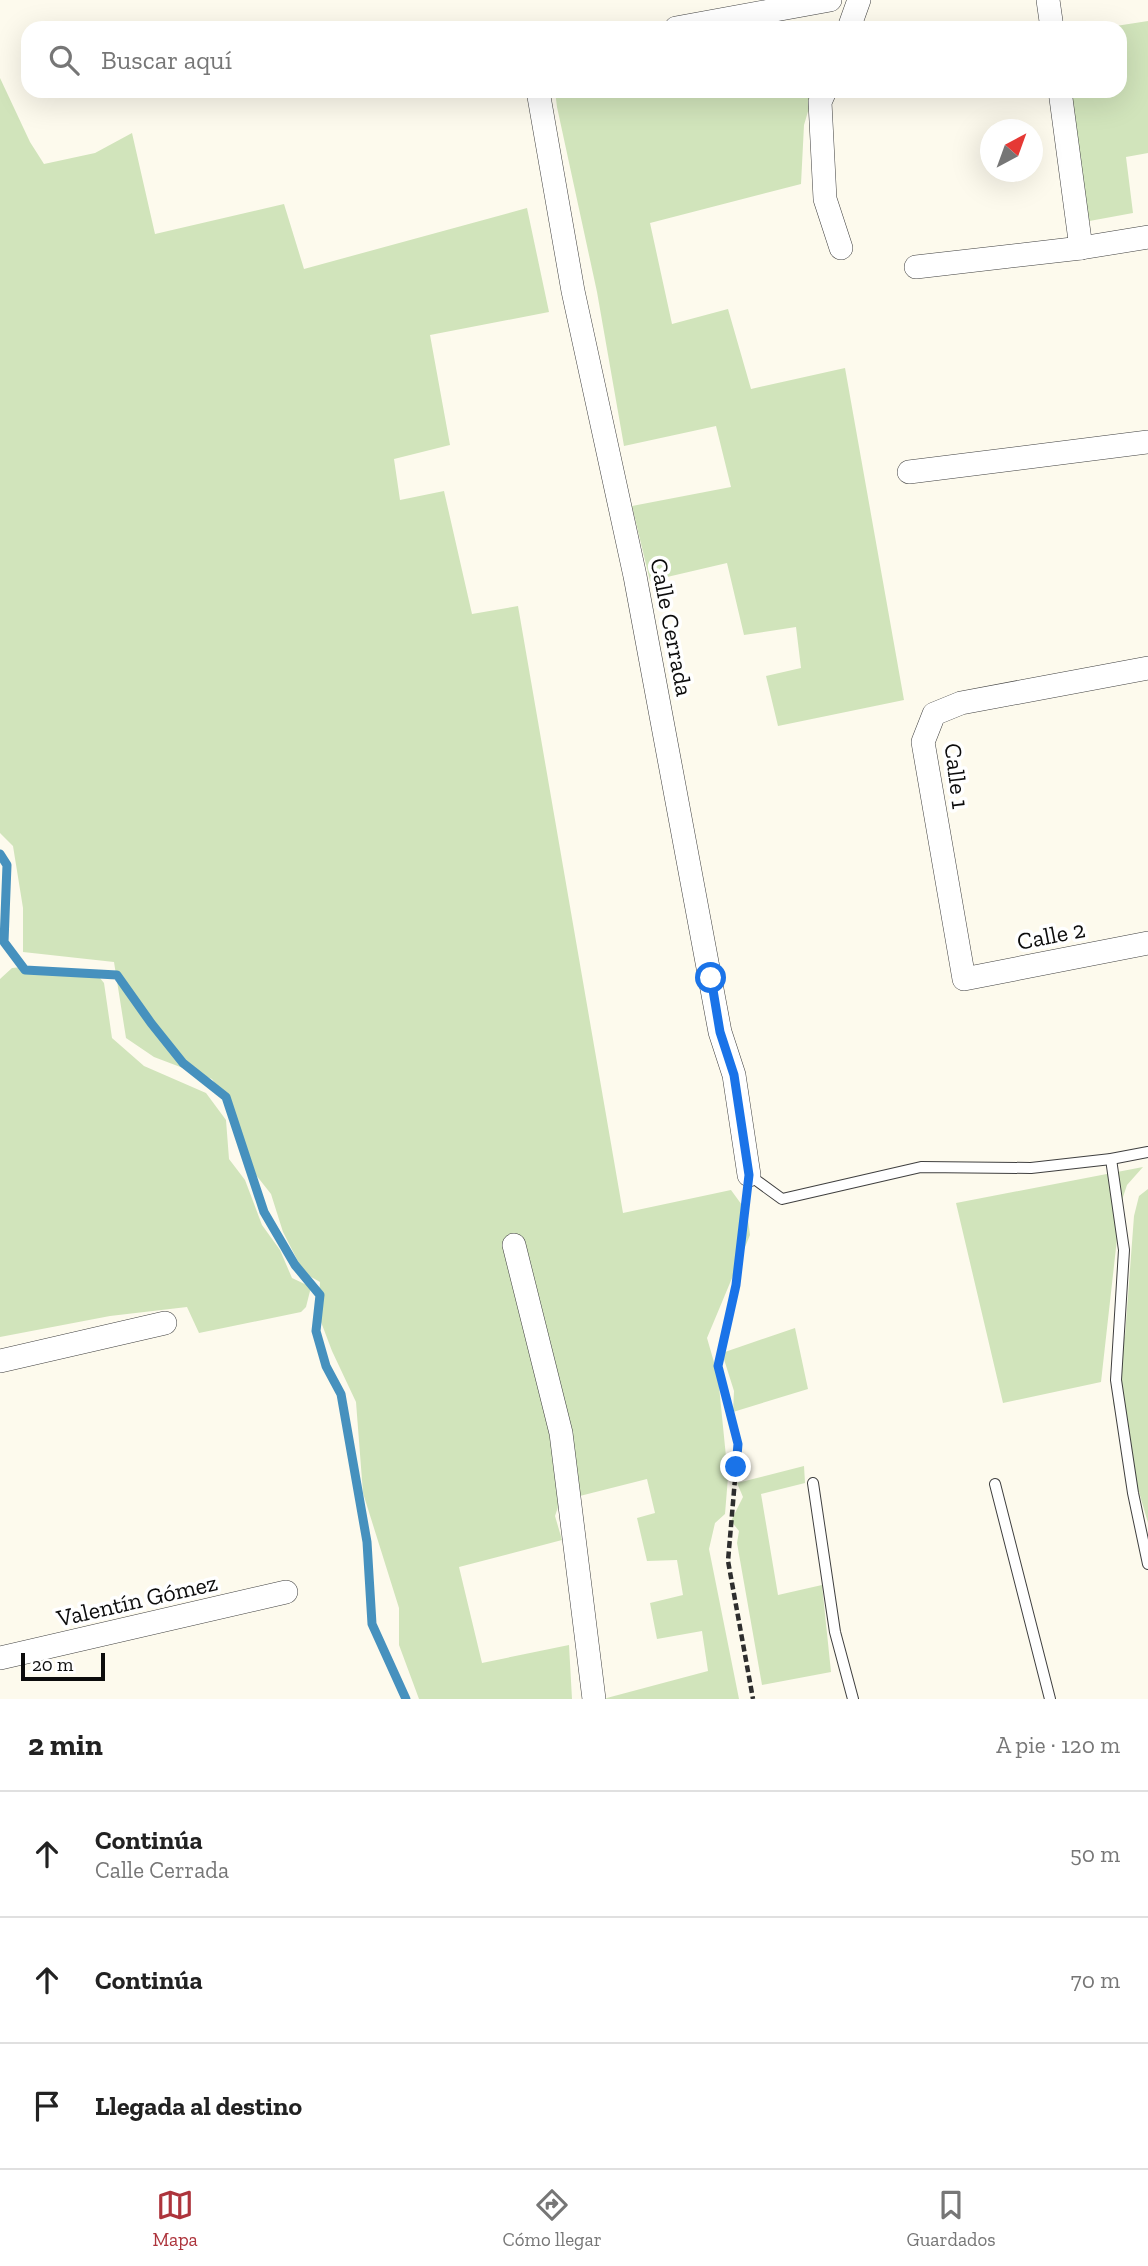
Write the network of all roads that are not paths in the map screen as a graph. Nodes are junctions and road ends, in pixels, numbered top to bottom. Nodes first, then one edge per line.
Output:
1 (830, 0) edge
2 (859, 0) edge
3 (1048, 0) edge
4 (714, 21) edge
5 (852, 21) edge
6 (1051, 21) edge
7 (539, 98) edge
8 (822, 98) edge
9 (1061, 98) edge
10 (1148, 237) edge
11 (841, 248) dead end
12 (1081, 248) junction
13 (916, 267) dead end
14 (1148, 442) edge
15 (909, 472) dead end
16 (1148, 668) edge
17 (1148, 943) edge
18 (964, 979) joint
19 (1148, 1152) edge
20 (1111, 1159) junction
21 (749, 1175) joint
22 (514, 1245) dead end
23 (164, 1323) dead end
24 (0, 1361) edge
25 (813, 1483) dead end
26 (995, 1485) dead end
27 (1148, 1564) edge
28 (286, 1592) dead end
29 (0, 1658) edge
30 (594, 1699) edge
31 (853, 1699) edge
32 (1050, 1699) edge

1 - 4 street
2 - 5 street
3 - 6 street
7 - 21 street, Calle Cerrada
8 - 11 street
9 - 12 street
10 - 12 street
12 - 13 street
14 - 15 street
16 - 18 street, Calle 1
17 - 18 street, Calle 2
19 - 20 lane
20 - 21 lane
20 - 27 lane
22 - 30 street
23 - 24 street
25 - 31 lane
26 - 32 lane
28 - 29 street, Valentín Gómez

